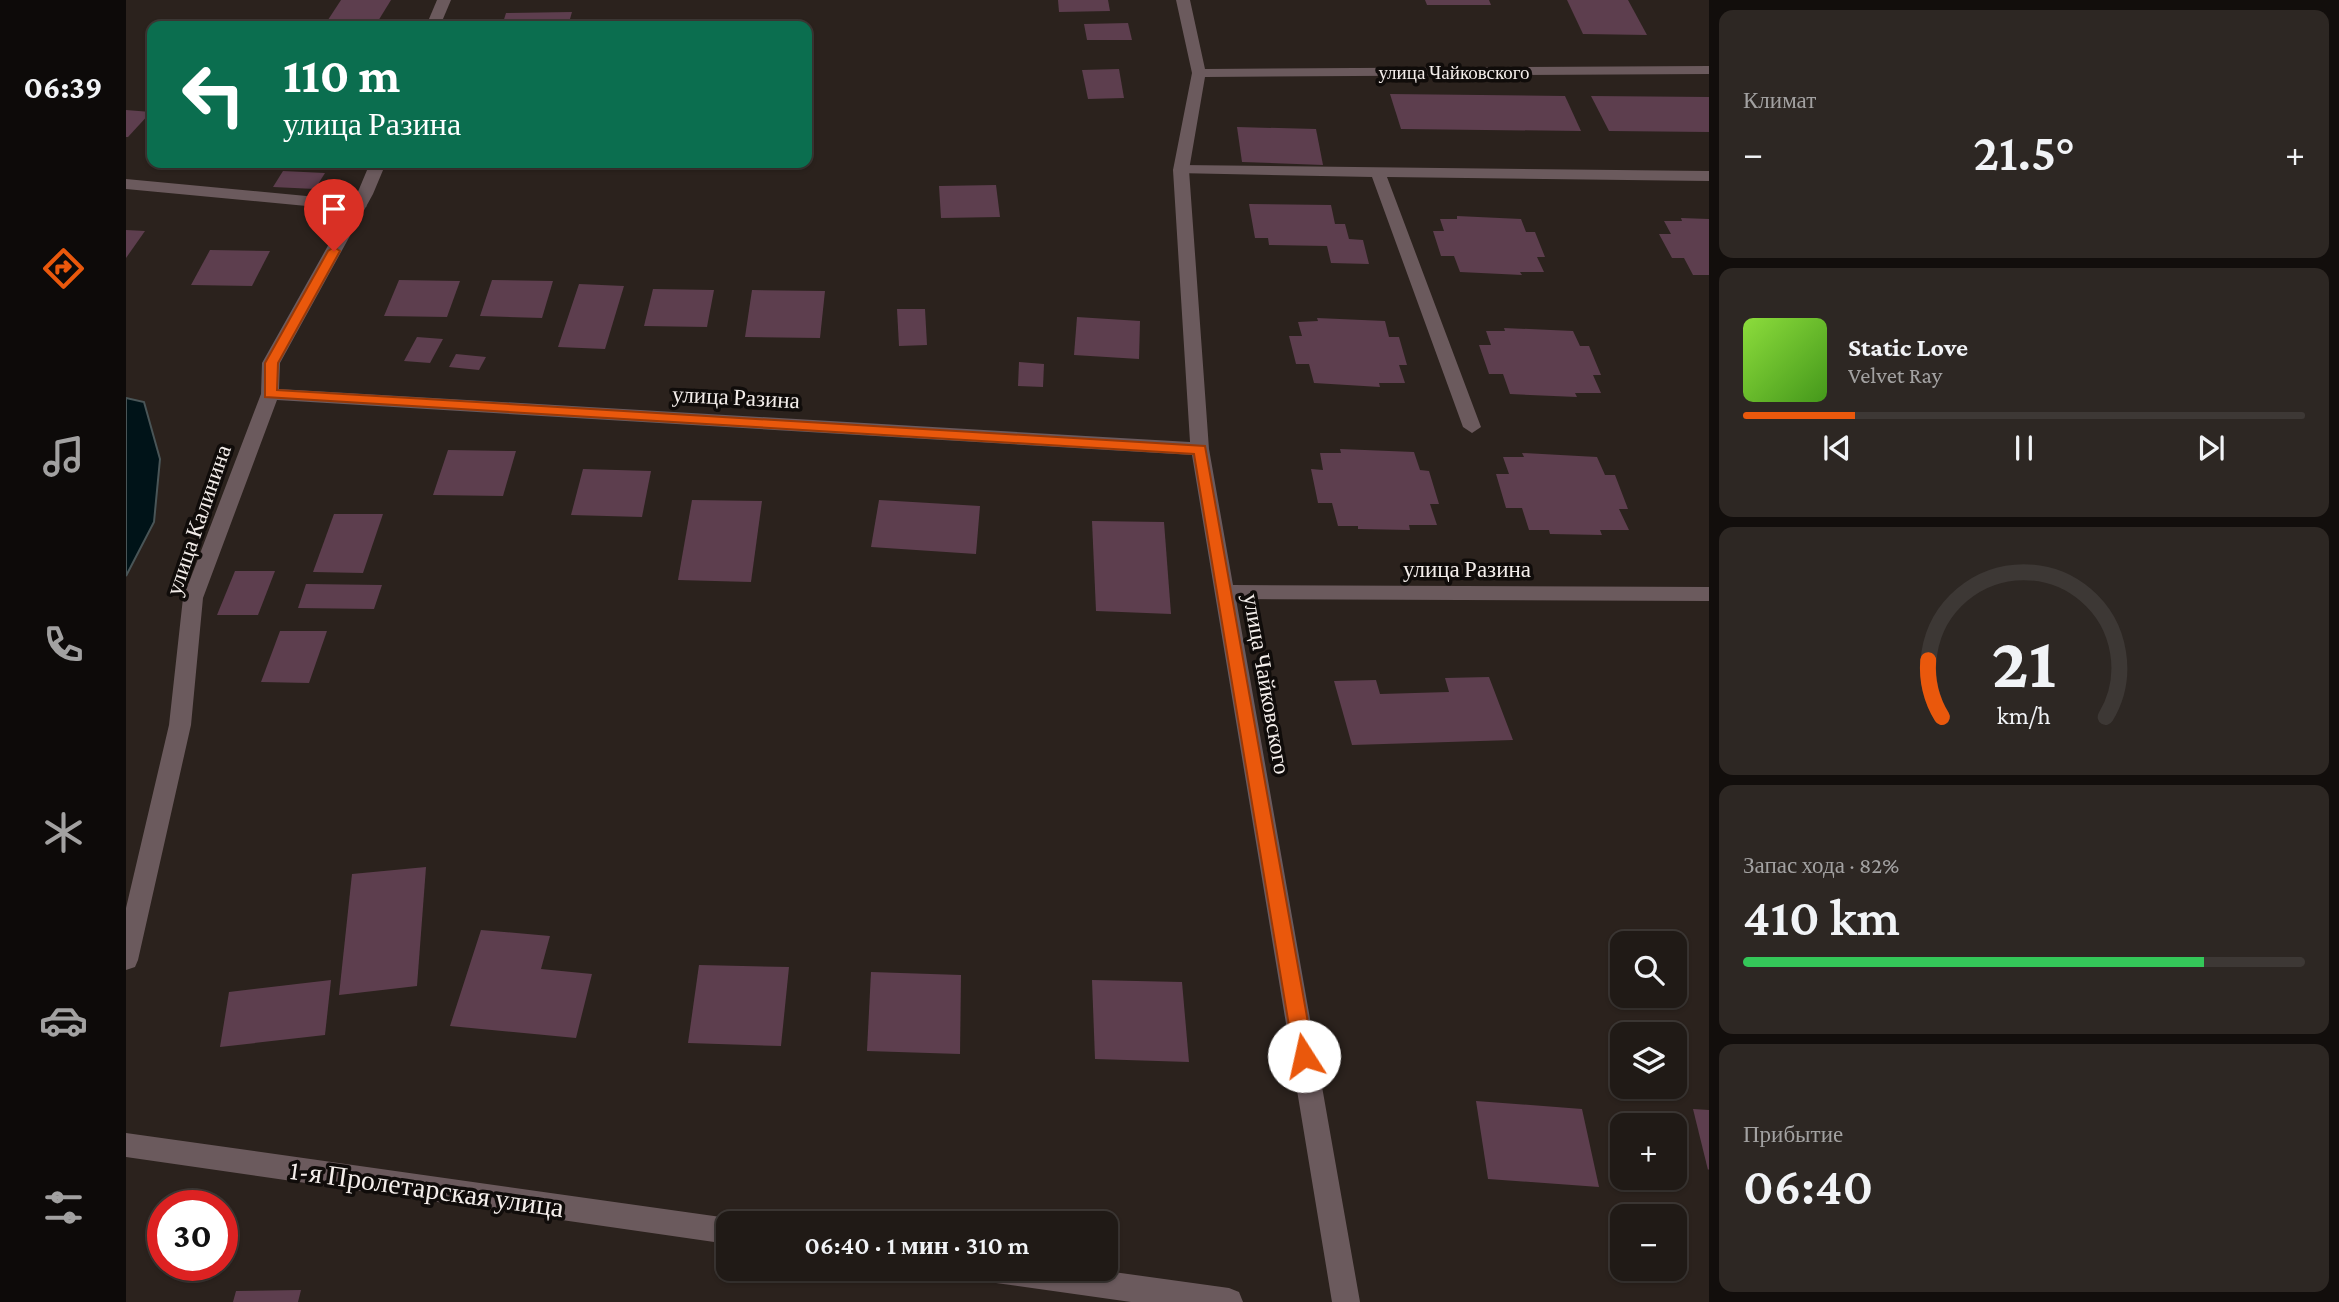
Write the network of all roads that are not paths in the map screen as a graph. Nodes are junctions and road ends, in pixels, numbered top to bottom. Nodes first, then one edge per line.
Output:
1 (443, 0) edge
2 (1183, 0) edge
3 (435, 21) edge
4 (1709, 70) edge
5 (1199, 73) junction
6 (376, 168) edge
7 (1181, 170) junction
8 (1378, 173) junction
9 (1709, 176) edge
10 (126, 184) edge
11 (359, 206) junction
12 (270, 394) junction
13 (1472, 427) dead end
14 (1200, 449) junction
15 (1225, 592) junction
16 (1709, 594) edge
17 (126, 960) edge
18 (126, 1145) edge
19 (716, 1228) edge
20 (1081, 1281) edge
21 (1229, 1302) edge
22 (1346, 1302) edge

1 - 3 street
2 - 5 street, улица Чайковского
4 - 5 street, улица Чайковского
5 - 7 street, улица Чайковского
6 - 11 street, улица Калинина
7 - 8 street
7 - 14 street, улица Чайковского
8 - 9 street
8 - 13 street
10 - 11 street
11 - 12 street, улица Калинина
12 - 14 street, улица Разина
12 - 17 street, улица Калинина
14 - 15 street, улица Чайковского
15 - 16 street, улица Разина
15 - 22 street, улица Чайковского
18 - 19 street, 1-я Пролетарская улица
20 - 21 street

